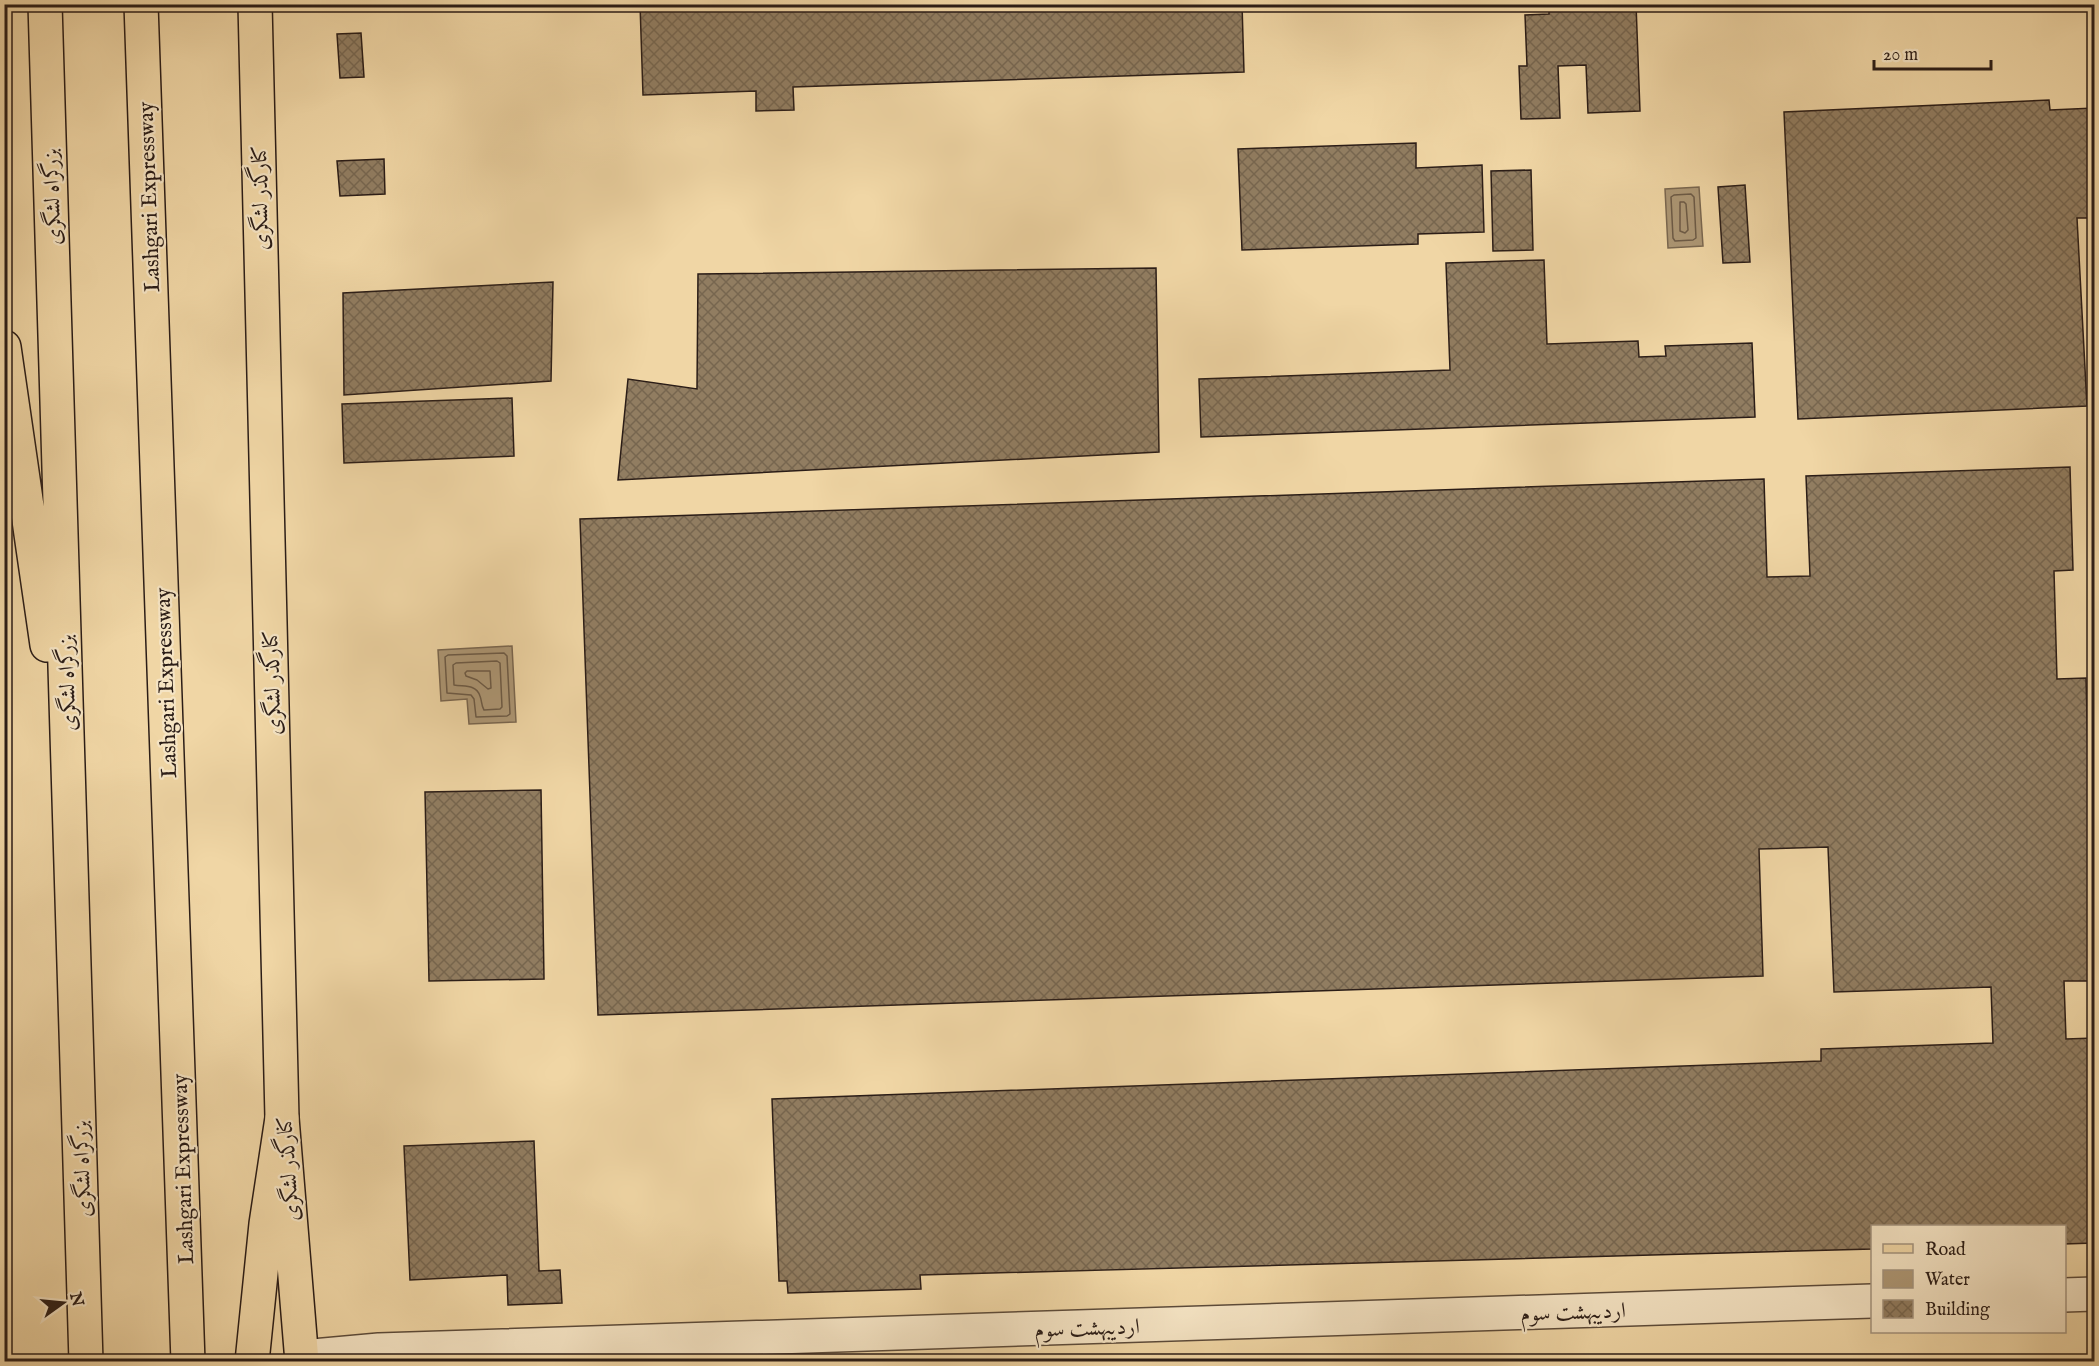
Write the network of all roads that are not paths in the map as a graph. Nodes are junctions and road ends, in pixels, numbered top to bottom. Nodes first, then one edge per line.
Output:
1 (45, 4) edge
2 (141, 4) edge
3 (255, 4) edge
4 (4, 347) edge
5 (70, 812) junction
6 (282, 1118) junction
7 (2094, 1294) edge
8 (2066, 1295) edge
9 (1871, 1301) edge
10 (302, 1359) edge
11 (87, 1362) edge
12 (188, 1362) edge
13 (252, 1362) edge

1 - 5 main road, بزرگراه لشگری
2 - 12 main road, Lashgari Expressway
3 - 6 main road, کنارگذر لشگری
4 - 5 main road
5 - 11 main road, بزرگراه لشگری
6 - 10 main road, کنارگذر لشگری
6 - 13 main road
7 - 8 street
9 - 10 street, اردیبهشت سوم

